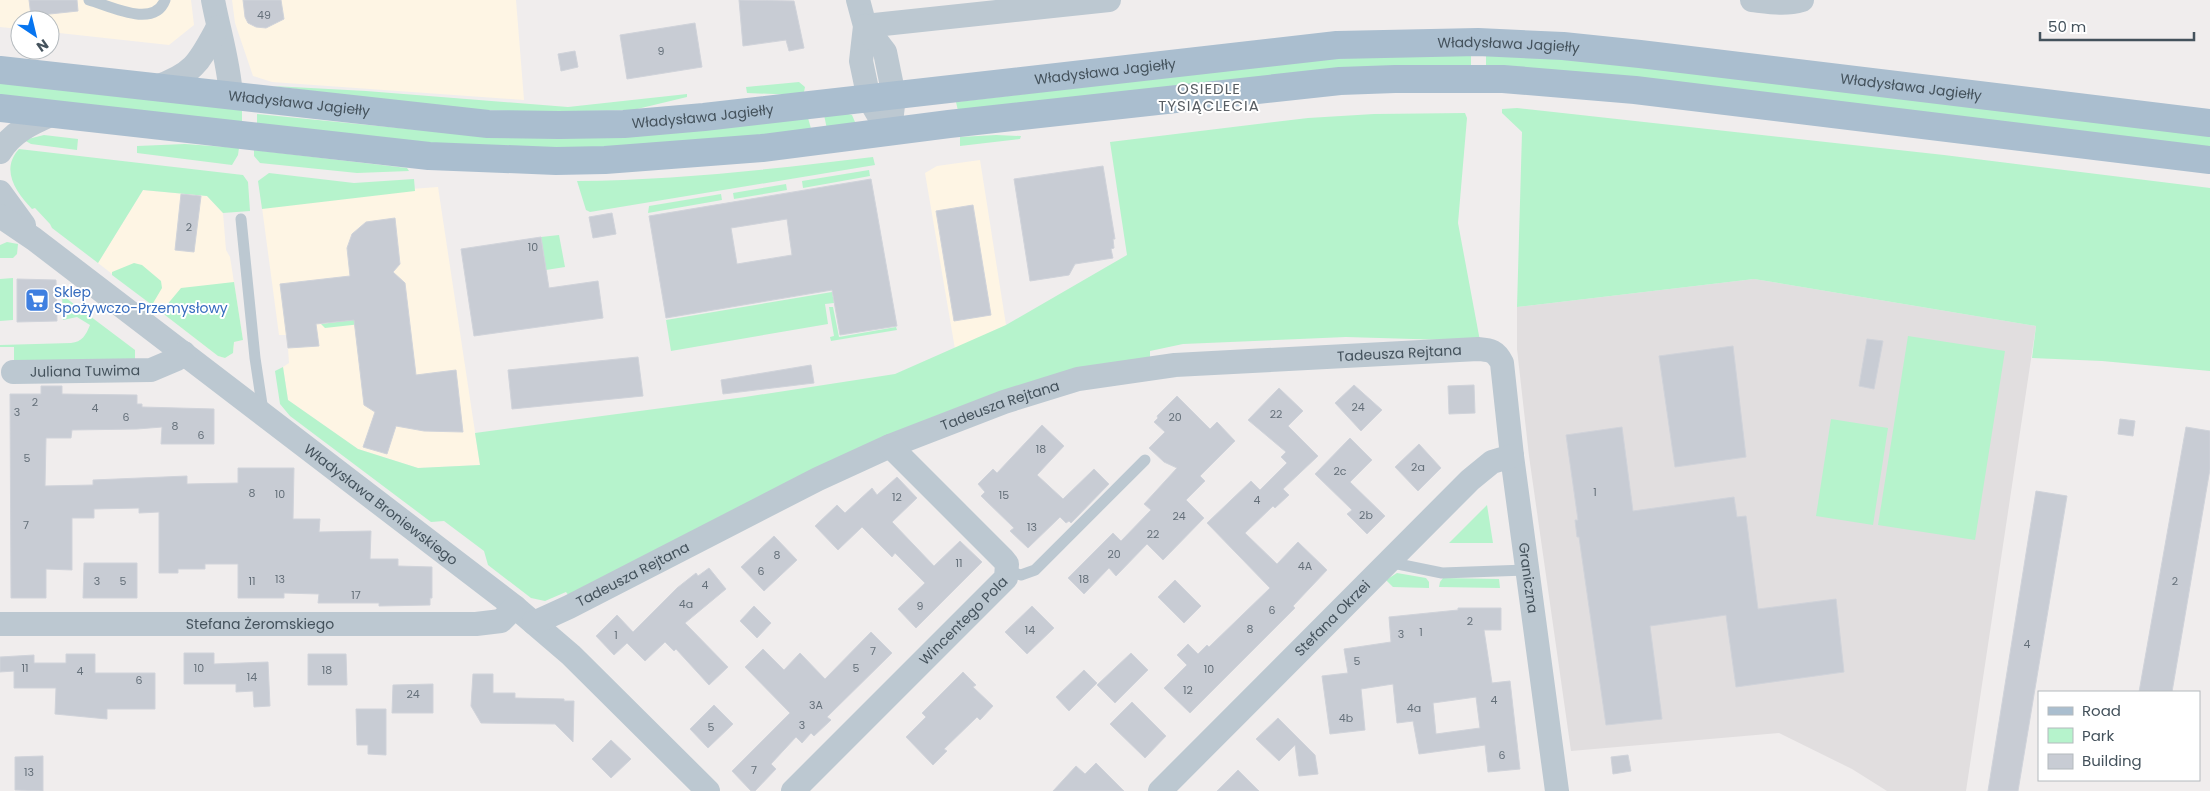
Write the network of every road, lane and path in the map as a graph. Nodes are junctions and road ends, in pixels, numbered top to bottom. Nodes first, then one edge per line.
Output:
1 (89, 0) edge
2 (164, 0) edge
3 (213, 0) edge
4 (858, 0) edge
5 (1109, 0) edge
6 (1752, 0) edge
7 (1802, 0) edge
8 (865, 26) junction
9 (218, 27) junction
10 (0, 70) edge
11 (156, 87) junction
12 (232, 96) junction
13 (882, 97) junction
14 (0, 108) edge
15 (53, 114) junction
16 (2210, 123) edge
17 (889, 133) junction
18 (0, 152) edge
19 (2210, 160) edge
20 (0, 192) edge
21 (0, 216) edge
22 (241, 219) dead end
23 (34, 238) junction
24 (184, 353) junction
25 (1502, 363) joint
26 (13, 372) dead end
27 (264, 416) junction
28 (890, 446) junction
29 (1512, 456) junction
30 (1145, 460) dead end
31 (1388, 562) junction
32 (1526, 570) junction
33 (1007, 571) junction
34 (515, 607) junction
35 (534, 623) junction
36 (0, 624) edge
37 (708, 791) edge
38 (793, 791) edge
39 (1160, 791) edge
40 (1557, 791) edge

1 - 2 lane
3 - 9 street
4 - 8 street
5 - 8 street
6 - 7 street
8 - 13 street
9 - 11 street
9 - 12 street
10 - 11 main road, Władysława Jagiełły
11 - 12 main road, Władysława Jagiełły
12 - 13 main road, Władysława Jagiełły
13 - 16 main road, Władysława Jagiełły
13 - 17 street
14 - 15 main road
15 - 17 main road
15 - 18 street
17 - 19 main road
20 - 23 street, Władysława Broniewskiego
21 - 23 street, Władysława Broniewskiego
22 - 27 lane
23 - 24 street, Władysława Broniewskiego
24 - 26 street, Juliana Tuwima
24 - 27 street, Władysława Broniewskiego
25 - 28 street, Tadeusza Rejtana
25 - 29 street, Graniczna
27 - 34 street, Władysława Broniewskiego
28 - 33 street, Wincentego Pola
28 - 35 street, Tadeusza Rejtana
29 - 31 street, Stefana Okrzei
29 - 32 street, Graniczna
30 - 33 lane
31 - 32 lane
31 - 39 street, Stefana Okrzei
32 - 40 street, Graniczna
33 - 38 street, Wincentego Pola
34 - 35 street, Władysława Broniewskiego
34 - 36 street, Stefana Żeromskiego
35 - 37 street, Władysława Broniewskiego

